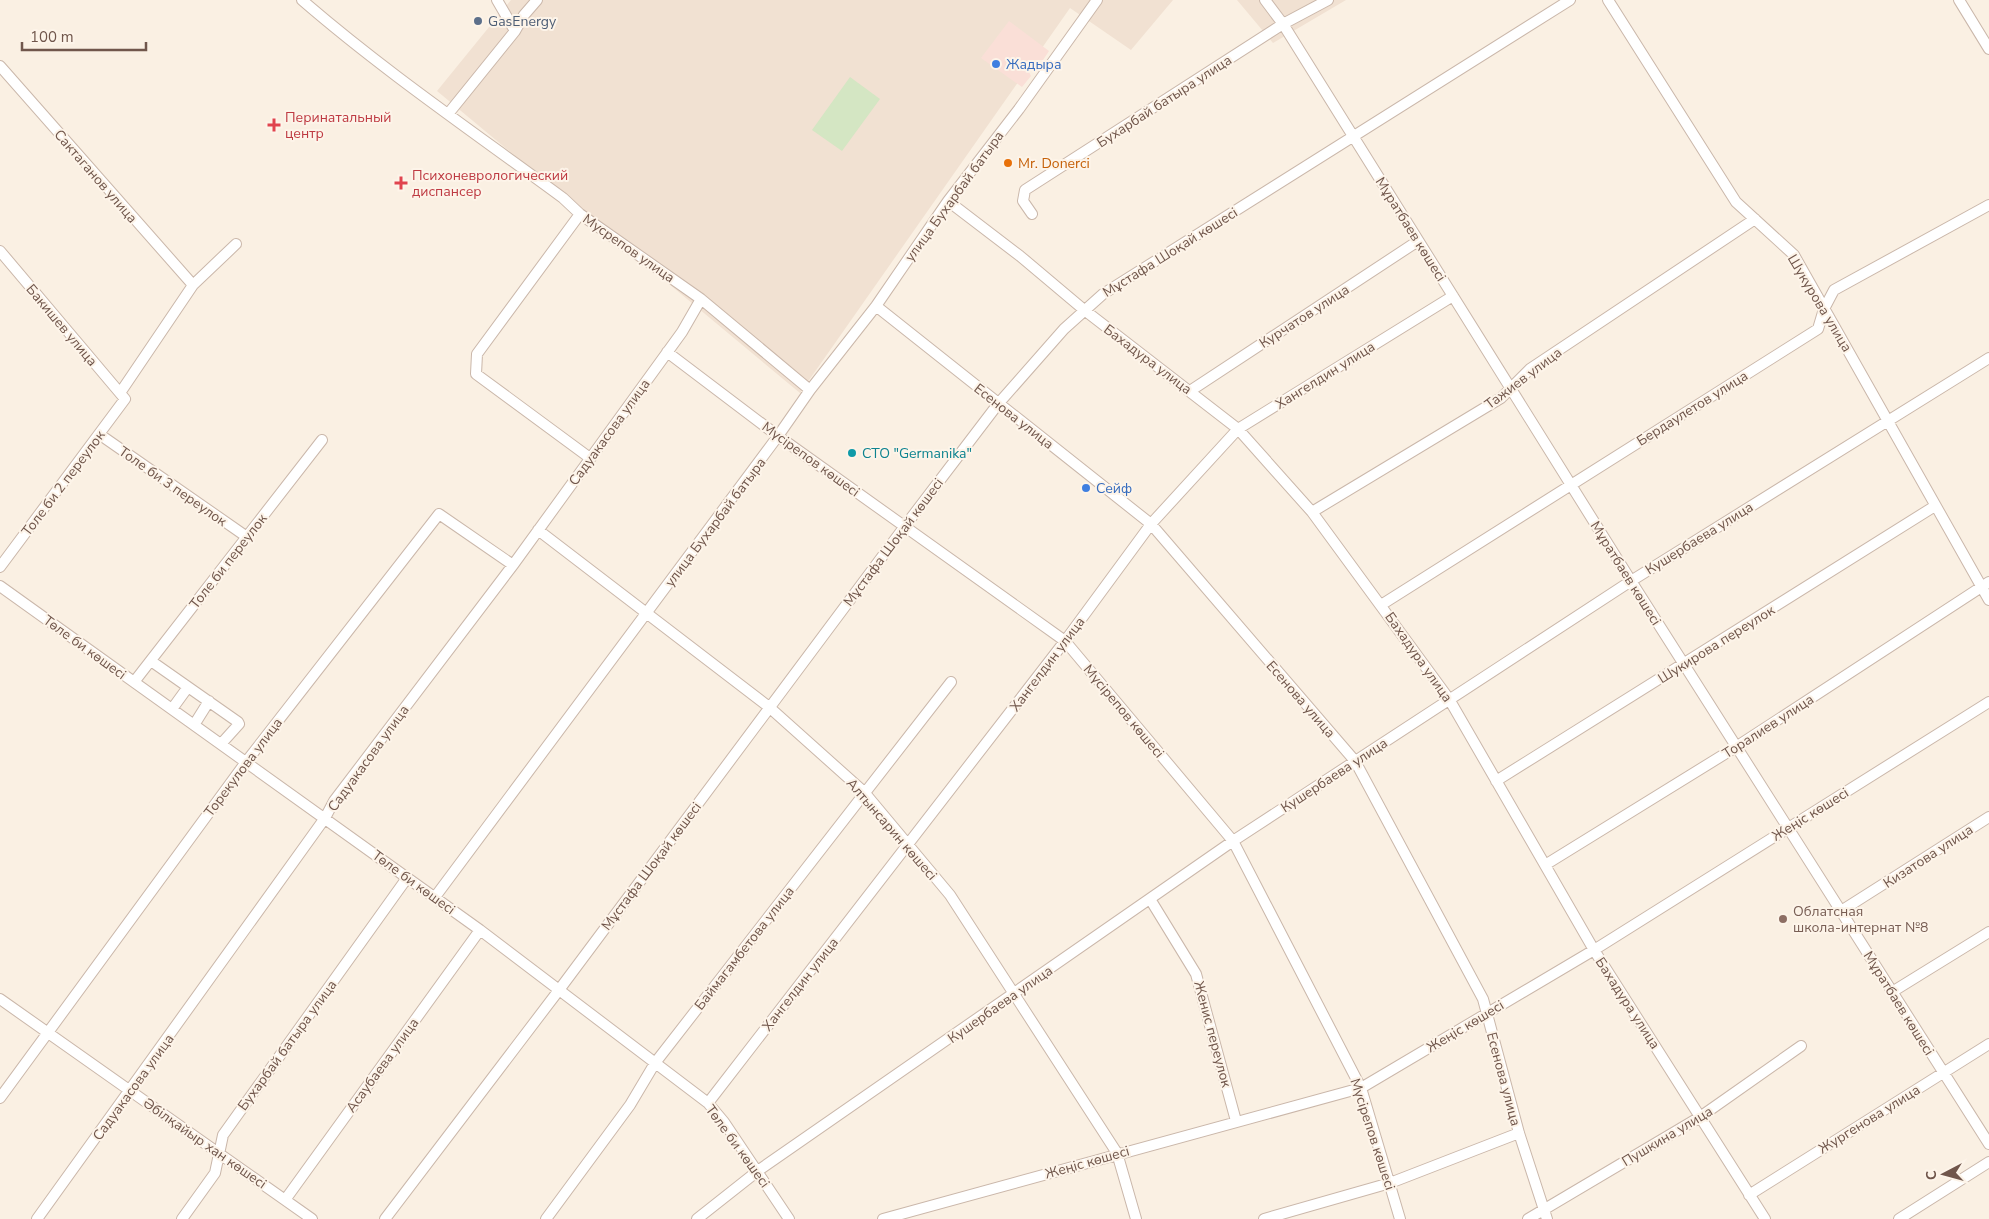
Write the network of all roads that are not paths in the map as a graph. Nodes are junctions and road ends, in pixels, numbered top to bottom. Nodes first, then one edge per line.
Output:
1 (302, 0) edge
2 (497, 0) edge
3 (537, 0) edge
4 (1097, 0) edge
5 (1265, 0) edge
6 (1328, 0) edge
7 (1570, 0) edge
8 (1608, 0) edge
9 (1959, 0) edge
10 (1284, 24) junction
11 (515, 31) junction
12 (1989, 49) edge
13 (0, 66) edge
14 (448, 114) junction
15 (1354, 136) junction
16 (948, 201) junction
17 (1989, 205) edge
18 (580, 214) junction
19 (1032, 214) dead end
20 (1755, 219) junction
21 (1418, 241) junction
22 (236, 244) dead end
23 (0, 251) edge
24 (193, 285) junction
25 (1453, 296) junction
26 (701, 299) junction
27 (876, 306) junction
28 (1083, 309) junction
29 (1824, 309) junction
30 (667, 352) junction
31 (1989, 358) edge
32 (810, 390) junction
33 (1510, 390) junction
34 (1190, 391) junction
35 (122, 396) junction
36 (998, 404) junction
37 (1888, 421) junction
38 (1238, 429) junction
39 (99, 434) junction
40 (778, 436) junction
41 (322, 440) dead end
42 (590, 458) junction
43 (1571, 485) junction
44 (1935, 506) junction
45 (1312, 512) junction
46 (1151, 524) junction
47 (905, 526) junction
48 (538, 530) junction
49 (247, 537) junction
50 (513, 564) junction
51 (0, 567) edge
52 (1631, 581) junction
53 (1985, 585) edge
54 (0, 586) edge
55 (1989, 600) edge
56 (1382, 605) junction
57 (647, 614) junction
58 (1065, 641) junction
59 (151, 661) junction
60 (1683, 664) junction
61 (134, 682) junction
62 (951, 682) dead end
63 (188, 687) junction
64 (1449, 699) junction
65 (209, 702) junction
66 (1989, 702) edge
67 (770, 707) junction
68 (172, 709) junction
69 (194, 725) junction
70 (221, 744) junction
71 (1736, 747) junction
72 (1355, 761) junction
73 (246, 762) junction
74 (1496, 781) junction
75 (864, 792) junction
76 (1989, 817) edge
77 (325, 818) junction
78 (1788, 828) junction
79 (1233, 840) junction
80 (907, 844) junction
81 (1545, 865) junction
82 (407, 878) junction
83 (435, 897) junction
84 (1150, 899) junction
85 (1841, 911) junction
86 (480, 930) junction
87 (1989, 932) edge
88 (1594, 950) junction
89 (559, 990) junction
90 (1892, 992) junction
91 (1014, 994) junction
92 (0, 999) edge
93 (1486, 1013) junction
94 (48, 1033) junction
95 (1989, 1044) edge
96 (1801, 1046) dead end
97 (655, 1063) junction
98 (1943, 1072) junction
99 (1361, 1088) junction
100 (131, 1091) junction
101 (0, 1098) edge
102 (708, 1103) junction
103 (1700, 1117) junction
104 (1236, 1121) junction
105 (1519, 1133) junction
106 (1989, 1144) edge
107 (1117, 1153) junction
108 (220, 1154) junction
109 (1989, 1162) edge
110 (758, 1171) junction
111 (1390, 1183) junction
112 (1749, 1195) junction
113 (285, 1200) junction
114 (1545, 1214) edge
115 (308, 1218) edge
116 (38, 1219) edge
117 (182, 1219) edge
118 (385, 1219) edge
119 (546, 1219) edge
120 (697, 1219) edge
121 (789, 1219) edge
122 (883, 1219) edge
123 (1136, 1219) edge
124 (1264, 1219) edge
125 (1400, 1219) edge
126 (1528, 1219) edge
127 (1765, 1219) edge
128 (1899, 1219) edge

1 - 14 street, Мусрепов улица
2 - 11 street
3 - 11 street
4 - 16 street, улица Бухарбай батыра
5 - 10 street, Мұратбаев көшесі
6 - 10 street, Бухарбай батыра улица
7 - 15 street, Мұстафа Шоқай көшесі
8 - 20 street, Шукурова улица
9 - 12 street
10 - 15 street, Мұратбаев көшесі
10 - 19 street, Бухарбай батыра улица
11 - 14 street
13 - 24 street, Сактаганов улица
14 - 18 street, Мусрепов улица
15 - 21 street, Мұратбаев көшесі
15 - 28 street, Мұстафа Шоқай көшесі
16 - 27 street, улица Бухарбай батыра
16 - 28 street, Бахадура улица
17 - 29 street, Бердаулетов улица
18 - 26 street, Мусрепов улица
18 - 42 street
20 - 29 street, Шукурова улица
20 - 33 street, Тажиев улица
21 - 25 street, Мұратбаев көшесі
21 - 34 street, Курчатов улица
22 - 24 street, Толе би 2 переулок
23 - 35 street, Бакишев улица
24 - 35 street, Толе би 2 переулок
25 - 33 street, Мұратбаев көшесі
25 - 38 street, Хангелдин улица
26 - 30 street, Садуакасова улица
26 - 32 street, Мусрепов улица
27 - 32 street, улица Бухарбай батыра
27 - 36 street, Есенова улица
28 - 34 street, Бахадура улица
28 - 36 street, Мұстафа Шоқай көшесі
29 - 37 street, Шукурова улица
29 - 43 street, Бердаулетов улица
30 - 40 street, Мүсірепов көшесі
30 - 42 street, Садуакасова улица
31 - 37 street, Кушербаева улица
32 - 40 street, улица Бухарбай батыра
33 - 43 street, Мұратбаев көшесі
33 - 45 street, Тажиев улица
34 - 38 street, Бахадура улица
35 - 39 street, Толе би 2 переулок
36 - 46 street, Есенова улица
36 - 47 street, Мұстафа Шоқай көшесі
37 - 44 street, Шукурова улица
37 - 52 street, Кушербаева улица
38 - 45 street, Бахадура улица
38 - 46 street, Хангелдин улица
39 - 49 street, Толе би 3 переулок
39 - 51 street, Толе би 2 переулок
40 - 47 street, Мүсірепов көшесі
40 - 57 street, улица Бухарбай батыра
41 - 49 street, Толе би переулок
42 - 48 street, Садуакасова улица
43 - 52 street, Мұратбаев көшесі
43 - 56 street, Бердаулетов улица
44 - 53 street, Шукурова улица
44 - 60 street, Шукирова переулок
45 - 56 street, Бахадура улица
46 - 58 street, Хангелдин улица
46 - 72 street, Есенова улица
47 - 58 street, Мүсірепов көшесі
47 - 67 street, Мұстафа Шоқай көшесі
48 - 50 street, Садуакасова улица
48 - 57 street, Алтынсарин көшесі
49 - 59 street, Толе би переулок
50 - 73 street, Торекулова улица
50 - 77 street, Садуакасова улица
52 - 60 street, Мұратбаев көшесі
52 - 64 street, Кушербаева улица
53 - 55 street, Шукурова улица
53 - 71 street, Торалиев улица
54 - 61 street, Төле би көшесі
56 - 64 street, Бахадура улица
57 - 67 street, Алтынсарин көшесі
57 - 83 street, улица Бухарбай батыра
58 - 79 street, Мүсірепов көшесі
58 - 80 street, Хангелдин улица
59 - 61 street, Толе би переулок
59 - 63 street
60 - 71 street, Мұратбаев көшесі
60 - 74 street, Шукирова переулок
61 - 68 street, Төле би көшесі
62 - 75 street, Баймагамбетова улица
63 - 65 street
63 - 68 street
64 - 72 street, Кушербаева улица
64 - 74 street, Бахадура улица
65 - 69 street
65 - 70 street
66 - 78 street, Жеңіс көшесі
67 - 75 street, Алтынсарин көшесі
67 - 89 street, Мұстафа Шоқай көшесі
68 - 69 street, Төле би көшесі
69 - 70 street, Төле би көшесі
70 - 73 street, Төле би көшесі
71 - 78 street, Мұратбаев көшесі
71 - 81 street, Торалиев улица
72 - 79 street, Кушербаева улица
72 - 93 street, Есенова улица
73 - 77 street, Төле би көшесі
73 - 94 street, Торекулова улица
74 - 81 street, Бахадура улица
75 - 80 street, Алтынсарин көшесі
75 - 97 street, Баймагамбетова улица
76 - 85 street, Кизатова улица
77 - 82 street, Төле би көшесі
77 - 100 street, Садуакасова улица
78 - 85 street, Мұратбаев көшесі
78 - 88 street, Жеңіс көшесі
79 - 84 street, Кушербаева улица
79 - 99 street, Мүсірепов көшесі
80 - 91 street, Алтынсарин көшесі
80 - 102 street, Хангелдин улица
81 - 88 street, Бахадура улица
82 - 83 street, Төле би көшесі
82 - 108 street, Бухарбай батыра улица
83 - 86 street, Төле би көшесі
84 - 91 street, Кушербаева улица
84 - 104 street, Женис переулок
85 - 90 street, Мұратбаев көшесі
86 - 89 street, Төле би көшесі
86 - 113 street, Асаубаева улица
87 - 90 street
88 - 93 street, Жеңіс көшесі
88 - 103 street, Бахадура улица
89 - 97 street, Төле би көшесі
89 - 118 street, Мұстафа Шоқай көшесі
90 - 98 street, Мұратбаев көшесі
91 - 107 street, Алтынсарин көшесі
91 - 110 street, Кушербаева улица
92 - 94 street, Әбілқайыр хан көшесі
93 - 99 street, Жеңіс көшесі
93 - 105 street, Есенова улица
94 - 100 street, Әбілқайыр хан көшесі
94 - 101 street, Торекулова улица
95 - 98 street, Жургенова улица
96 - 103 street, Пушкина улица
97 - 102 street, Төле би көшесі
97 - 119 street, Баймагамбетова улица
98 - 106 street, Мұратбаев көшесі
98 - 112 street, Жургенова улица
99 - 104 street, Жеңіс көшесі
99 - 111 street, Мүсірепов көшесі
100 - 108 street, Әбілқайыр хан көшесі
100 - 116 street, Садуакасова улица
102 - 110 street, Төле би көшесі
103 - 112 street, Бахадура улица
103 - 114 street, Пушкина улица
104 - 107 street, Жеңіс көшесі
105 - 111 street
105 - 114 street, Есенова улица
107 - 122 street, Жеңіс көшесі
107 - 123 street, Алтынсарин көшесі
108 - 113 street, Әбілқайыр хан көшесі
108 - 117 street, Бухарбай батыра улица
109 - 128 street
110 - 120 street, Кушербаева улица
110 - 121 street, Төле би көшесі
111 - 124 street
111 - 125 street, Мүсірепов көшесі
112 - 127 street, Бахадура улица
113 - 115 street, Әбілқайыр хан көшесі
114 - 126 street, Пушкина улица

